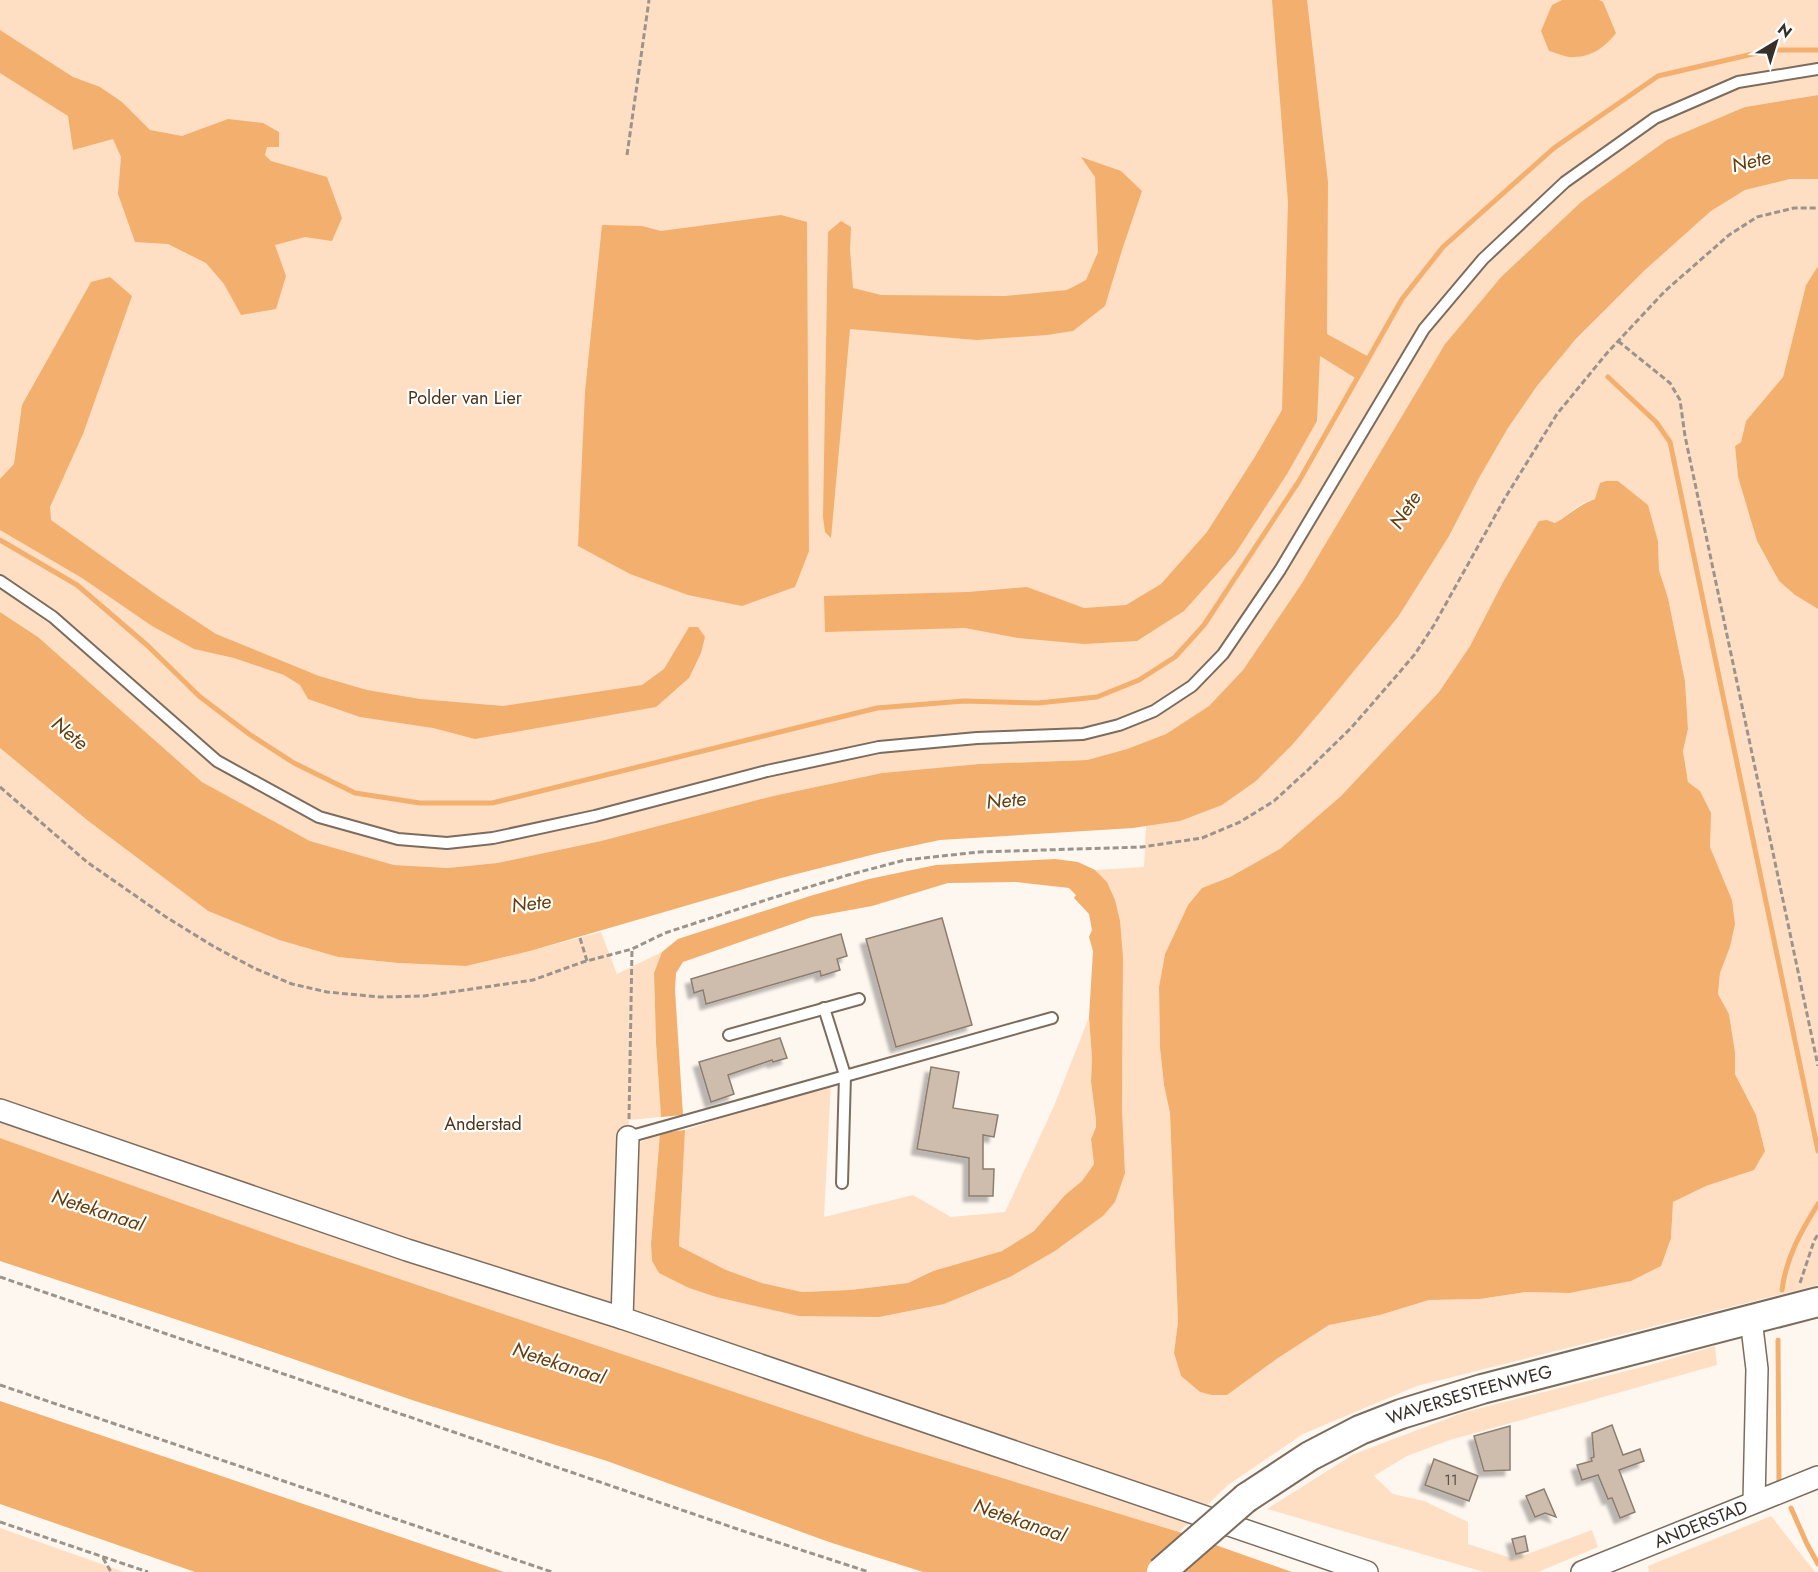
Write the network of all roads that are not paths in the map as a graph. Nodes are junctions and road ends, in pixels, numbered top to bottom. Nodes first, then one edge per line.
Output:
1 (1818, 69) edge
2 (0, 581) edge
3 (859, 999) dead end
4 (824, 1008) junction
5 (1052, 1018) dead end
6 (729, 1035) dead end
7 (845, 1075) junction
8 (0, 1110) edge
9 (628, 1137) joint
10 (842, 1183) dead end
11 (1809, 1304) edge
12 (622, 1318) junction
13 (1751, 1319) junction
14 (1818, 1477) edge
15 (1754, 1502) junction
16 (1161, 1572) edge
17 (1367, 1572) edge
18 (1582, 1572) edge

1 - 2 lane
3 - 4 lane
4 - 6 lane
4 - 7 lane
5 - 7 lane
7 - 9 lane
7 - 10 lane
8 - 12 street
9 - 12 street
11 - 13 main road, WAVERSESTEENWEG
12 - 17 street
13 - 15 street
13 - 16 main road, WAVERSESTEENWEG, bridge
14 - 15 street, ANDERSTAD
15 - 18 street, ANDERSTAD

